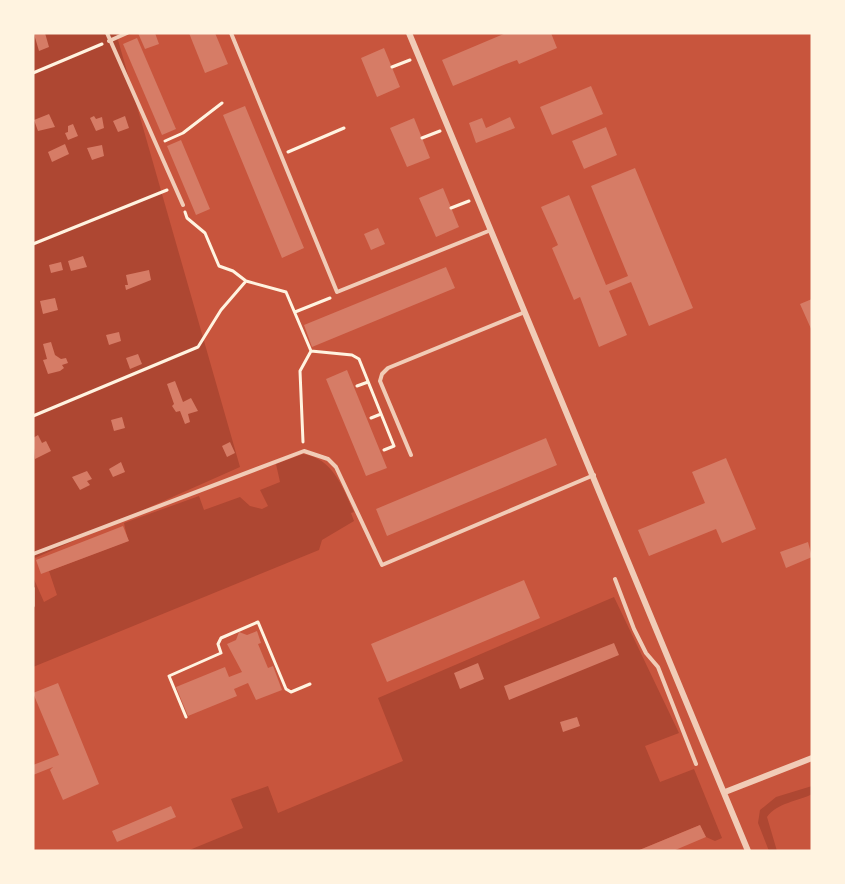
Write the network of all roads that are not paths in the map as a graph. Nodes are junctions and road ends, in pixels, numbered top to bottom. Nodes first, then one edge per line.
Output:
1 (107, 33) edge
2 (127, 33) edge
3 (231, 33) edge
4 (410, 33) edge
5 (109, 41) junction
6 (183, 204) road end
7 (492, 230) junction
8 (526, 311) junction
9 (411, 455) dead end
10 (594, 475) junction
11 (33, 554) edge
12 (615, 579) dead end
13 (812, 758) edge
14 (696, 764) dead end
15 (725, 792) junction
16 (748, 851) edge

1 - 5 lane
2 - 5 lane
3 - 7 lane
4 - 7 street
5 - 6 lane
7 - 8 street
8 - 9 lane
8 - 10 street
10 - 11 lane
10 - 15 street
12 - 14 lane
13 - 15 street
15 - 16 street

